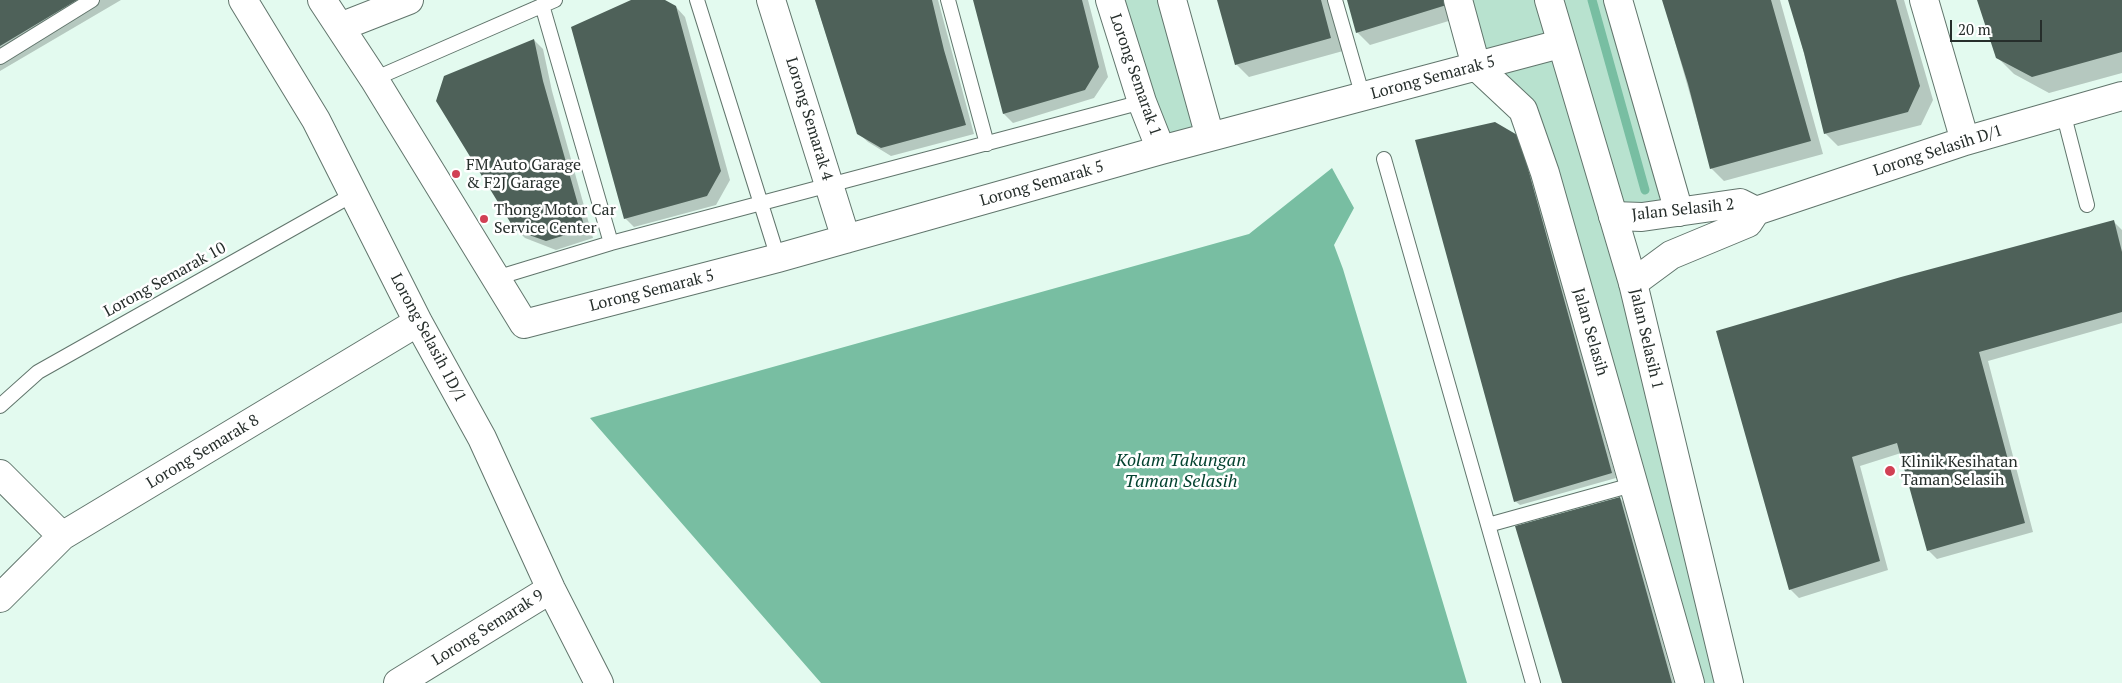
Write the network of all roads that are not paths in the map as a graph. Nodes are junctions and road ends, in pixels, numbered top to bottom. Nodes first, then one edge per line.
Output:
1 (92, 0) edge
2 (243, 0) edge
3 (322, 0) edge
4 (409, 0) edge
5 (697, 0) edge
6 (771, 0) edge
7 (948, 0) edge
8 (1110, 0) edge
9 (1172, 0) edge
10 (1335, 0) edge
11 (1458, 0) edge
12 (1548, 0) edge
13 (1618, 0) edge
14 (1924, 0) edge
15 (549, 3) edge
16 (340, 27) junction
17 (1560, 44) junction
18 (0, 57) edge
19 (1476, 66) junction
20 (374, 79) junction
21 (2122, 96) edge
22 (1363, 97) junction
23 (1142, 102) junction
24 (2064, 112) junction
25 (1210, 137) junction
26 (1965, 141) junction
27 (987, 144) junction
28 (1161, 150) junction
29 (1384, 160) dead end
30 (829, 184) junction
31 (354, 194) junction
32 (762, 202) junction
33 (2087, 205) dead end
34 (1756, 211) junction
35 (1679, 212) junction
36 (1613, 216) junction
37 (846, 239) junction
38 (612, 243) junction
39 (778, 258) junction
40 (496, 278) junction
41 (1633, 283) junction
42 (418, 322) junction
43 (0, 406) edge
44 (0, 474) edge
45 (1632, 485) junction
46 (1488, 525) junction
47 (62, 536) junction
48 (551, 589) junction
49 (0, 598) edge
50 (398, 683) edge
51 (599, 683) edge
52 (1533, 683) edge
53 (1690, 683) edge
54 (1729, 683) edge

1 - 18 lane
2 - 31 street, Lorong Selasih 1D/1
3 - 16 street
4 - 16 street
5 - 32 lane
6 - 30 street, Lorong Semarak 4
7 - 27 lane
8 - 23 street, Lorong Semarak 1
9 - 25 street
10 - 22 lane
11 - 19 street
12 - 17 street, Jalan Selasih 1
13 - 35 street
14 - 26 street
15 - 20 lane
15 - 38 lane
16 - 20 street
17 - 19 street, Lorong Semarak 5
17 - 36 street, Jalan Selasih 1
19 - 22 street, Lorong Semarak 5
19 - 45 street, Jalan Selasih
20 - 40 street
21 - 24 street, Lorong Selasih D/1
22 - 25 street, Lorong Semarak 5
23 - 27 lane
23 - 28 street, Lorong Semarak 1
24 - 26 street, Lorong Selasih D/1
24 - 33 lane
25 - 28 street, Lorong Semarak 5
26 - 34 street, Lorong Selasih D/1
27 - 30 lane
28 - 37 street, Lorong Semarak 5
29 - 46 lane
30 - 32 lane
30 - 37 street, Lorong Semarak 4
31 - 42 street, Lorong Selasih 1D/1
31 - 43 lane, Lorong Semarak 10
32 - 38 lane
32 - 39 lane
34 - 35 street, Jalan Selasih 2
34 - 41 street, Jalan Selasih 2
35 - 36 street, Jalan Selasih 2
36 - 41 street, Jalan Selasih 1
37 - 39 street, Lorong Semarak 5
38 - 40 lane
39 - 40 street, Lorong Semarak 5
41 - 54 street, Jalan Selasih 1
42 - 47 street, Lorong Semarak 8
42 - 48 street, Lorong Selasih 1D/1
44 - 47 street
45 - 46 lane
45 - 53 street, Jalan Selasih
46 - 52 lane
47 - 49 street, Lorong Semarak 8
48 - 50 street, Lorong Semarak 9
48 - 51 street, Lorong Selasih 1D/1

